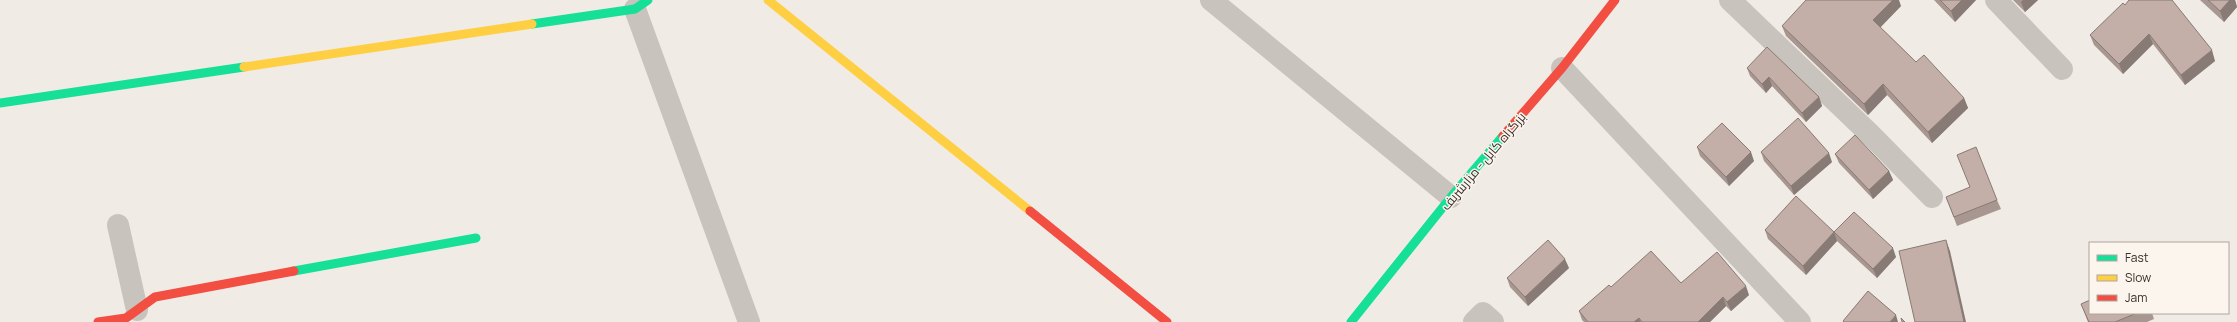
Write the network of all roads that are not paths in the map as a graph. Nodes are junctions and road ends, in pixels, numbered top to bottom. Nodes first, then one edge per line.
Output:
1 (768, 0) edge
2 (1211, 0) edge
3 (1615, 0) edge
4 (1730, 0) edge
5 (1996, 0) edge
6 (641, 5) edge
7 (1562, 68) junction
8 (2062, 69) dead end
9 (0, 103) edge
10 (1451, 197) junction
11 (1932, 197) dead end
12 (118, 225) dead end
13 (476, 238) dead end
14 (137, 310) junction
15 (98, 322) edge
16 (749, 322) edge
17 (1167, 322) edge
18 (1351, 322) edge
19 (1474, 322) edge
20 (1493, 322) edge
21 (1800, 322) edge

1 - 17 main road
2 - 10 street
3 - 7 main road, بزرگراه کابل - مزارشریف
4 - 11 street
5 - 8 street
6 - 9 main road
6 - 16 street
7 - 10 main road, بزرگراه کابل - مزارشریف
7 - 21 street
10 - 18 main road, بزرگراه کابل - مزارشریف
12 - 14 street
13 - 14 main road
14 - 15 main road
19 - 20 street

